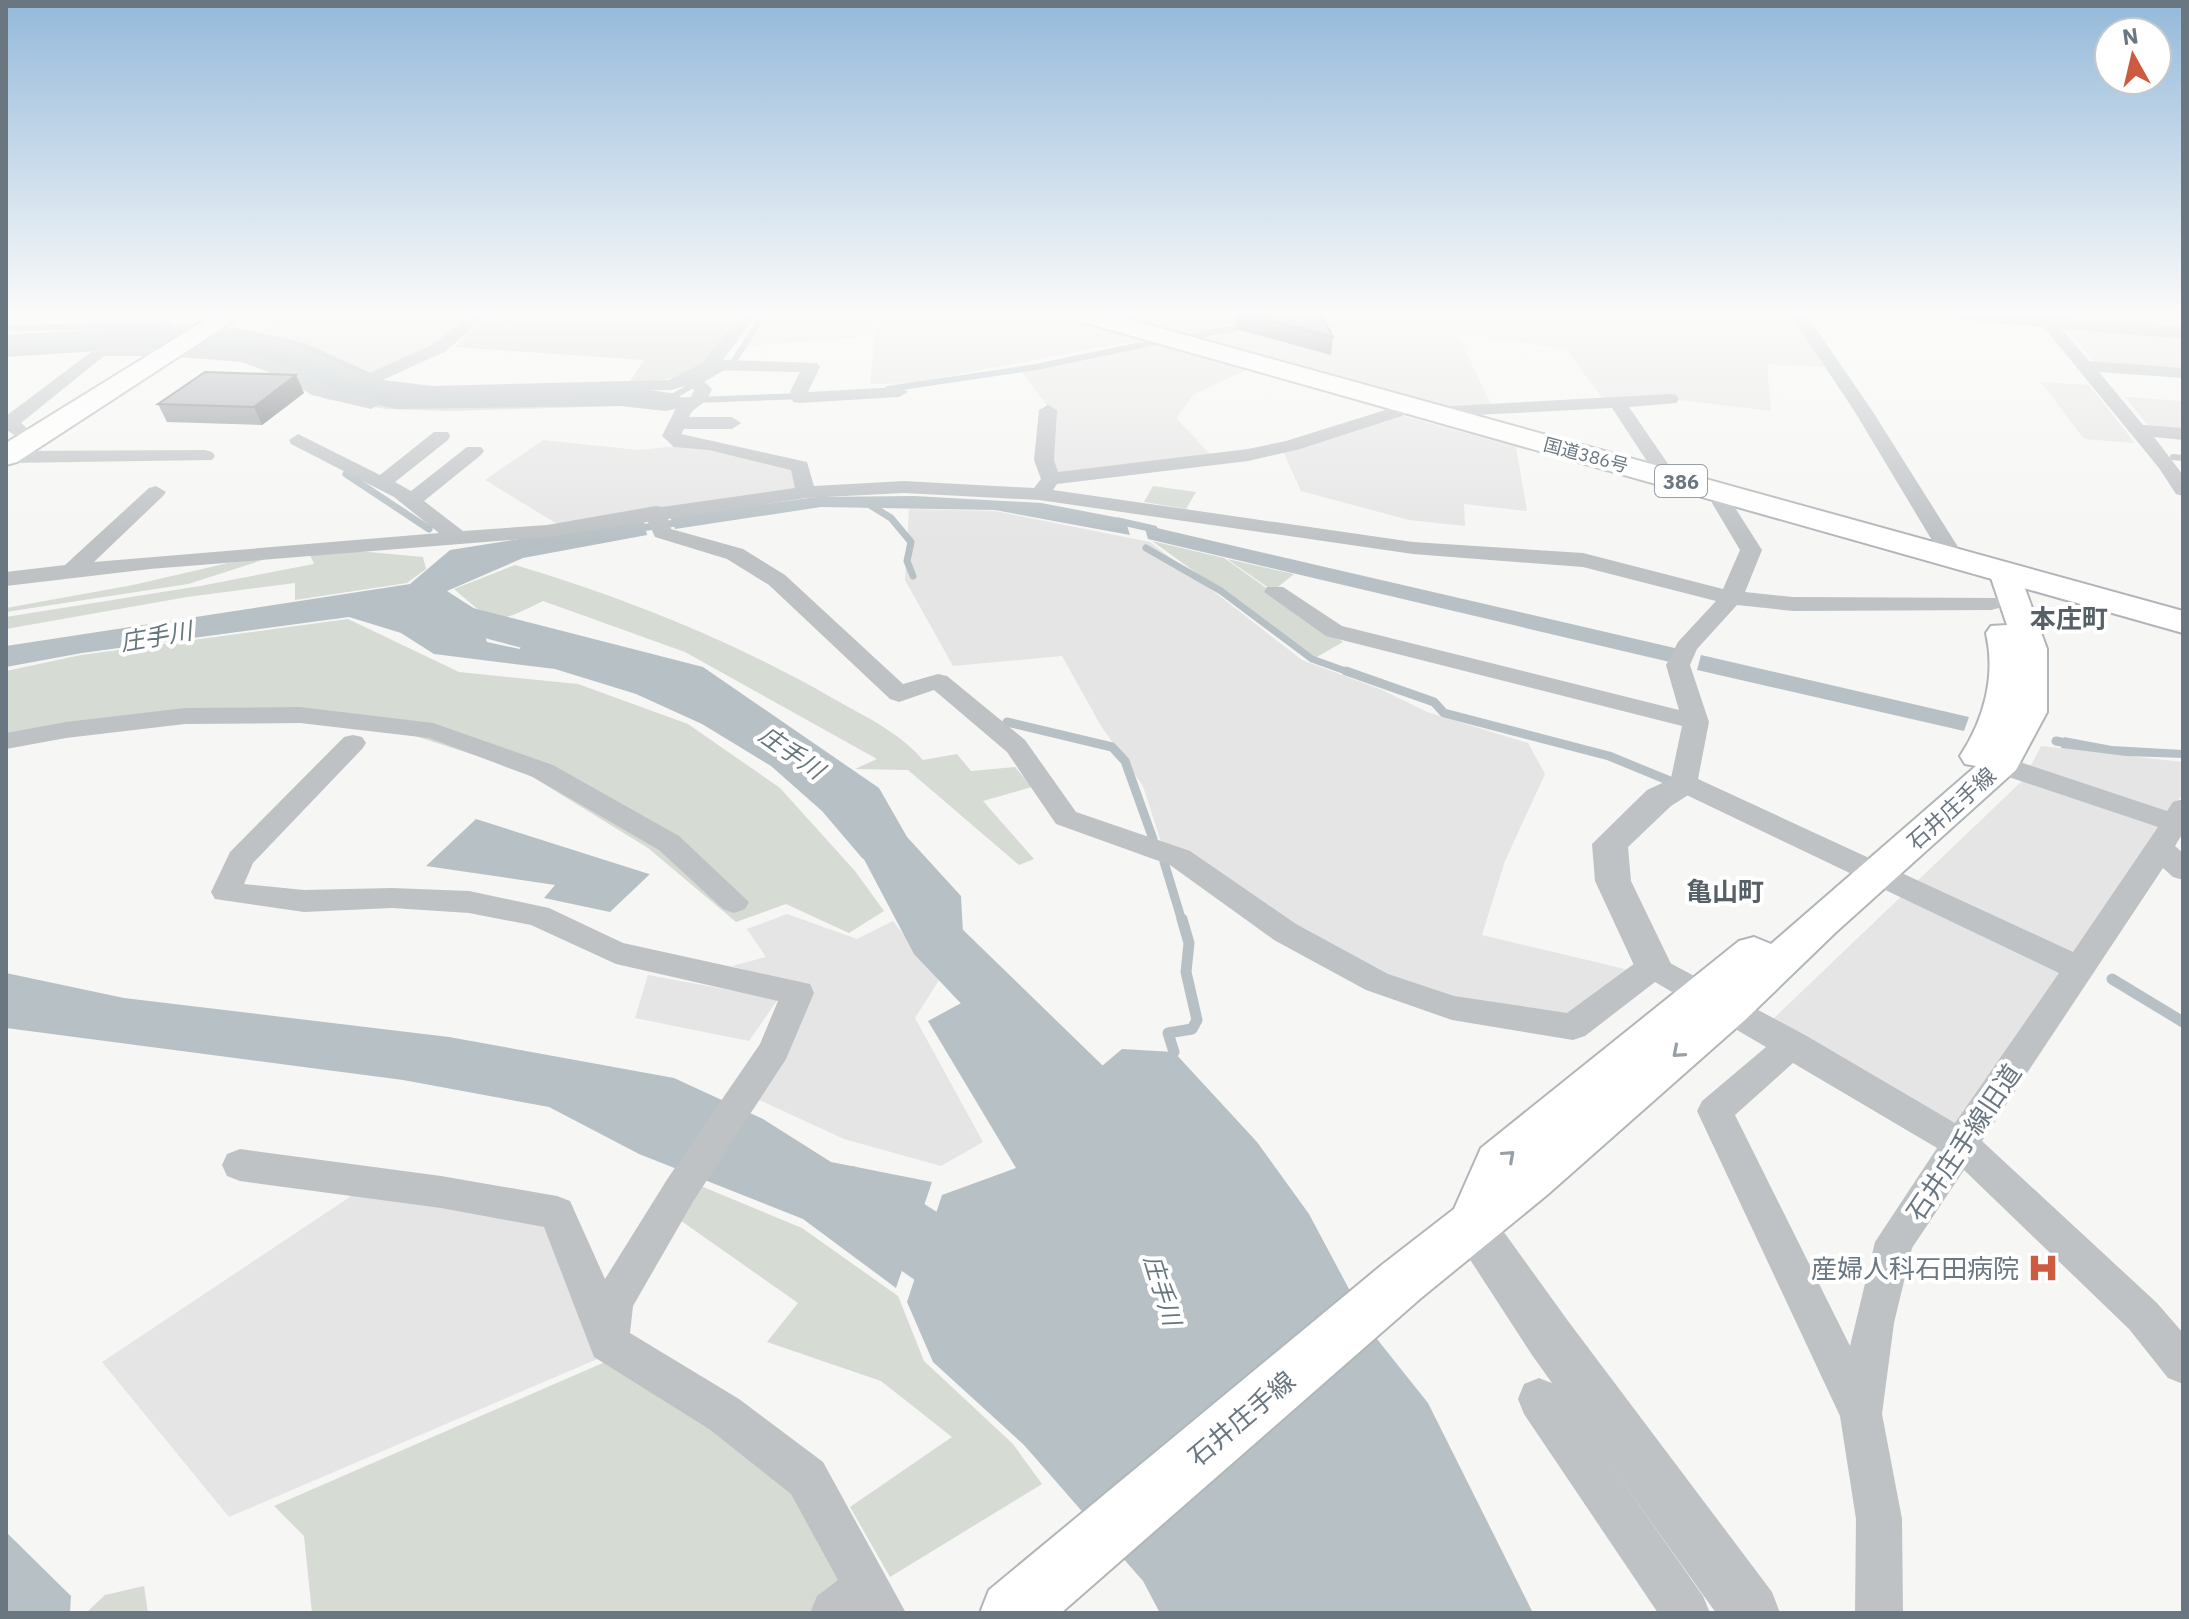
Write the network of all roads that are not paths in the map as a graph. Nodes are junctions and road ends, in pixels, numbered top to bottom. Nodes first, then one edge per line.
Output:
1 (49, 390) edge
2 (94, 390) edge
3 (105, 390) edge
4 (316, 390) edge
5 (417, 390) edge
6 (490, 390) edge
7 (703, 390) edge
8 (801, 390) edge
9 (1349, 390) edge
10 (1848, 390) edge
11 (2104, 390) edge
12 (899, 392) dead end
13 (1670, 399) dead end
14 (1618, 403) junction
15 (371, 404) dead end
16 (1048, 410) dead end
17 (1426, 411) junction
18 (680, 415) junction
19 (732, 423) dead end
20 (2137, 430) junction
21 (2183, 434) edge
22 (14, 436) edge
23 (441, 436) dead end
24 (298, 440) dead end
25 (474, 451) dead end
26 (6, 456) edge
27 (205, 456) dead end
28 (2175, 466) edge
29 (1667, 477) junction
30 (382, 483) junction
31 (1045, 487) junction
32 (2183, 490) edge
33 (156, 492) dead end
34 (806, 492) junction
35 (1725, 493) junction
36 (411, 501) junction
37 (659, 523) junction
38 (457, 537) junction
39 (1948, 556) junction
40 (72, 571) junction
41 (6, 579) edge
42 (1997, 587) junction
43 (1275, 592) dead end
44 (1731, 598) junction
45 (2183, 622) edge
46 (285, 722) junction
47 (1696, 722) junction
48 (6, 741) edge
49 (93, 742) dead end
50 (2001, 765) junction
51 (1684, 783) junction
52 (2175, 837) edge
53 (1867, 870) junction
54 (734, 902) dead end
55 (1653, 966) junction
56 (2080, 969) junction
57 (1716, 1001) junction
58 (1793, 1044) junction
59 (1961, 1144) junction
60 (240, 1165) dead end
61 (1472, 1224) junction
62 (609, 1343) junction
63 (2183, 1364) edge
64 (1539, 1399) dead end
65 (1861, 1414) junction
66 (861, 1604) edge
67 (1012, 1613) edge
68 (1686, 1613) edge
69 (1751, 1613) edge
70 (1879, 1613) edge

1 - 22 street
2 - 22 highway
3 - 26 highway
4 - 15 street
5 - 6 street
7 - 18 street
8 - 12 street
9 - 17 highway, 国道386号 / 386
10 - 39 street
11 - 20 street
13 - 14 street
14 - 17 street
14 - 29 street
16 - 31 street
17 - 29 highway, 国道386号 / 386
17 - 31 street
18 - 19 street
18 - 34 street
20 - 21 street
20 - 28 street
23 - 30 street
24 - 30 street
25 - 36 street
26 - 27 street
28 - 32 street
29 - 35 highway, 国道386号 / 386
30 - 36 street
31 - 34 street
31 - 44 street
33 - 40 street
34 - 37 street
35 - 39 highway, 国道386号 / 386
35 - 44 street
36 - 38 street
37 - 38 street
37 - 55 street
38 - 40 street
39 - 42 highway, 国道386号 / 386
40 - 41 street
42 - 44 street
42 - 45 highway, 国道386号 / 386
42 - 50 main road, 石井庄手線
42 - 53 main road, 石井庄手線
43 - 47 street
44 - 47 street
46 - 48 street
46 - 49 street
46 - 54 street
46 - 62 street
47 - 51 street
50 - 52 street
50 - 53 main road, 石井庄手線
51 - 53 street
51 - 55 street
52 - 56 street, 石井庄手線旧道
53 - 56 street
53 - 57 main road, 石井庄手線
55 - 57 street
56 - 59 street, 石井庄手線旧道
57 - 58 street
57 - 61 main road, 石井庄手線
58 - 59 street
58 - 65 street
59 - 63 street
59 - 65 street, 石井庄手線旧道
60 - 62 street
61 - 67 main road, 石井庄手線
61 - 69 street
62 - 66 street
64 - 68 street
65 - 70 street, 石井庄手線旧道

